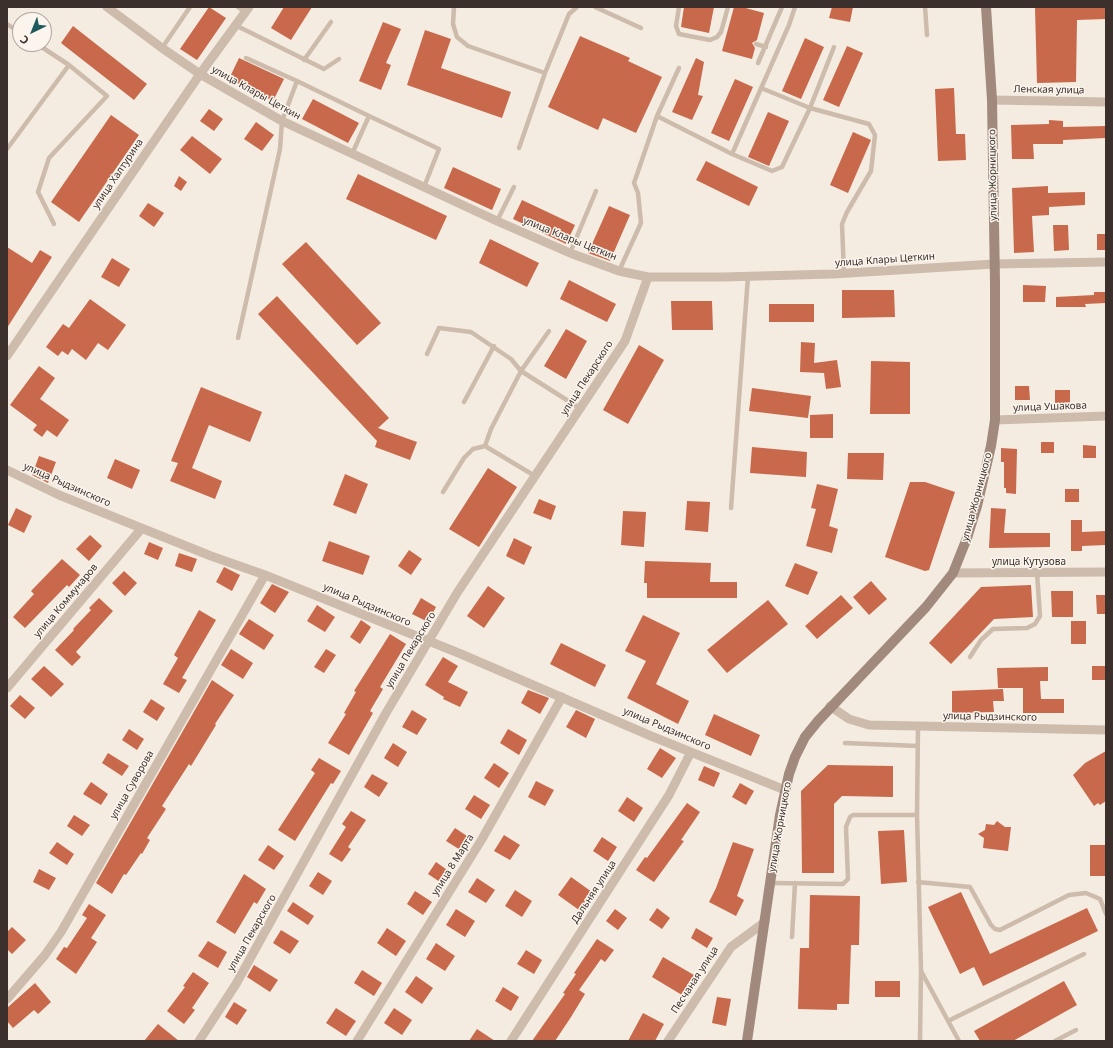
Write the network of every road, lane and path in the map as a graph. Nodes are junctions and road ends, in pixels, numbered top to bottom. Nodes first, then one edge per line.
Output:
1 (107, 7) edge
2 (190, 7) edge
3 (454, 7) edge
4 (577, 7) edge
5 (595, 7) edge
6 (679, 7) edge
7 (728, 7) edge
8 (782, 7) edge
9 (795, 7) edge
10 (925, 7) edge
11 (986, 7) edge
12 (244, 9) edge
13 (331, 22) dead end
14 (236, 25) junction
15 (640, 28) dead end
16 (927, 35) dead end
17 (756, 44) dead end
18 (766, 46) junction
19 (834, 47) dead end
20 (162, 48) junction
21 (49, 52) edge
22 (246, 58) dead end
23 (339, 59) dead end
24 (304, 60) junction
25 (758, 63) dead end
26 (69, 65) junction
27 (679, 68) dead end
28 (200, 74) junction
29 (545, 74) junction
30 (297, 81) junction
31 (761, 88) junction
32 (992, 100) junction
33 (1106, 102) edge
34 (810, 108) junction
35 (369, 116) junction
36 (657, 116) junction
37 (282, 121) junction
38 (519, 148) dead end
39 (7, 149) edge
40 (352, 154) junction
41 (732, 154) junction
42 (424, 187) junction
43 (514, 187) dead end
44 (596, 192) dead end
45 (497, 221) junction
46 (54, 224) dead end
47 (570, 253) junction
48 (1106, 262) edge
49 (994, 264) junction
50 (619, 271) junction
51 (844, 274) junction
52 (748, 276) junction
53 (648, 277) junction
54 (549, 331) dead end
55 (238, 338) dead end
56 (494, 346) junction
57 (427, 354) dead end
58 (7, 356) edge
59 (521, 371) junction
60 (464, 402) dead end
61 (581, 409) junction
62 (1106, 416) edge
63 (995, 420) junction
64 (485, 446) junction
65 (7, 470) edge
66 (535, 476) junction
67 (443, 492) dead end
68 (731, 508) dead end
69 (142, 528) junction
70 (1106, 572) edge
71 (953, 573) junction
72 (1037, 573) junction
73 (265, 575) junction
74 (429, 643) junction
75 (970, 658) dead end
76 (7, 688) edge
77 (562, 697) junction
78 (830, 706) junction
79 (918, 726) junction
80 (1106, 730) edge
81 (845, 743) dead end
82 (918, 746) junction
83 (691, 752) junction
84 (785, 790) junction
85 (917, 815) junction
86 (918, 882) junction
87 (770, 883) junction
88 (795, 883) junction
89 (1106, 914) edge
90 (765, 922) junction
91 (792, 937) dead end
92 (1084, 954) dead end
93 (921, 970) junction
94 (7, 999) edge
95 (948, 1022) junction
96 (1076, 1030) dead end
97 (199, 1041) edge
98 (357, 1041) edge
99 (511, 1041) edge
100 (668, 1041) edge
101 (747, 1041) edge
102 (920, 1041) edge
103 (959, 1041) edge
104 (1055, 1041) edge

1 - 20 street, улица Клары Цеткин
2 - 20 lane
3 - 29 lane
4 - 29 lane
5 - 15 lane
6 - 7 lane
8 - 18 lane
9 - 31 lane
10 - 16 lane
11 - 32 main road, улица Жорницкого
12 - 14 street, улица Халтурина
13 - 24 lane
14 - 24 lane
14 - 28 street, улица Халтурина
17 - 18 lane
18 - 25 lane
19 - 34 lane
20 - 28 street, улица Клары Цеткин
21 - 26 lane
22 - 30 lane
23 - 24 lane
26 - 39 lane
26 - 46 lane
27 - 36 lane
28 - 37 street, улица Клары Цеткин
28 - 58 street, улица Халтурина
29 - 38 lane
30 - 35 lane
30 - 37 lane
31 - 34 lane
31 - 41 lane
32 - 33 street, Ленская улица
32 - 49 main road, улица Жорницкого
34 - 41 lane
34 - 51 lane
35 - 40 lane
35 - 42 lane
36 - 41 lane
36 - 50 lane
37 - 40 street, улица Клары Цеткин
37 - 55 lane
40 - 42 street, улица Клары Цеткин
42 - 45 street, улица Клары Цеткин
43 - 45 lane
44 - 47 lane
45 - 47 street, улица Клары Цеткин
47 - 50 street, улица Клары Цеткин
48 - 49 street, улица Клары Цеткин
49 - 51 street, улица Клары Цеткин
49 - 63 main road, улица Жорницкого
50 - 53 street, улица Клары Цеткин
51 - 52 street, улица Клары Цеткин
52 - 53 street, улица Клары Цеткин
52 - 68 lane
53 - 61 street, улица Пекарского
54 - 59 lane
56 - 57 lane
56 - 59 lane
56 - 60 lane
59 - 61 lane
59 - 64 lane
61 - 66 street, улица Пекарского
62 - 63 street, улица Ушакова
63 - 71 main road, улица Жорницкого
64 - 66 lane
64 - 67 lane
65 - 69 street, улица Рыдзинского
66 - 74 street, улица Пекарского
69 - 73 street, улица Рыдзинского
69 - 76 street, улица Коммунаров
70 - 72 street, улица Кутузова
71 - 72 street, улица Кутузова
71 - 78 main road, улица Жорницкого
72 - 75 lane
73 - 74 street, улица Рыдзинского
73 - 94 street, улица Суворова
74 - 77 street, улица Рыдзинского
74 - 97 street, улица Пекарского
77 - 83 street, улица Рыдзинского
77 - 98 street, улица 8 Марта
78 - 79 street, улица Рыдзинского
78 - 84 main road, улица Жорницкого
79 - 80 street, улица Рыдзинского
79 - 82 lane
81 - 82 lane
82 - 85 lane
83 - 84 street, улица Рыдзинского
83 - 99 street, Дальняя улица
84 - 87 main road, улица Жорницкого
85 - 86 lane
85 - 88 lane
86 - 89 lane
86 - 93 lane
87 - 88 lane
87 - 90 main road, улица Жорницкого
88 - 91 lane
90 - 100 street, Песчаная улица
90 - 101 main road, улица Жорницкого
92 - 95 lane
93 - 95 lane
93 - 102 lane
95 - 103 lane
96 - 104 lane

